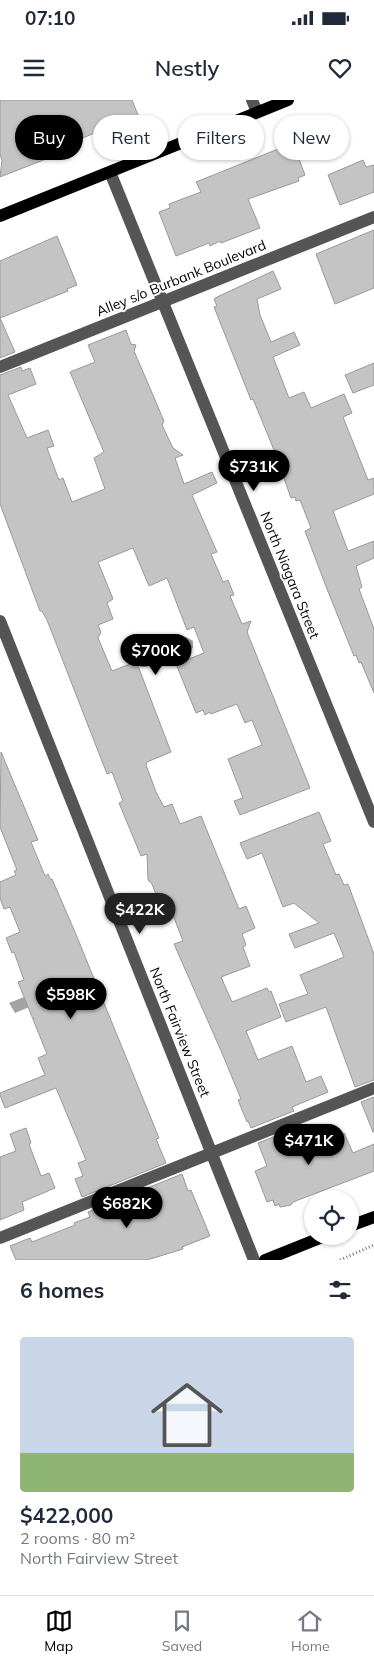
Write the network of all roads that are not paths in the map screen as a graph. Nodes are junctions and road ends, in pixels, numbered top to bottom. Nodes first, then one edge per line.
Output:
1 (252, 100) edge
2 (288, 100) edge
3 (257, 112) junction
4 (110, 172) junction
5 (0, 216) edge
6 (374, 217) edge
7 (162, 302) junction
8 (0, 367) edge
9 (0, 621) edge
10 (374, 822) edge
11 (374, 1088) edge
12 (212, 1153) junction
13 (374, 1217) edge
14 (359, 1223) edge
15 (0, 1238) edge
16 (304, 1244) edge
17 (254, 1260) edge
18 (265, 1260) edge

1 - 3 street
2 - 3 main road
3 - 4 main road
4 - 5 main road
4 - 7 street, North Niagara Street
6 - 7 street, Alley s/o Burbank Boulevard
7 - 8 street, Alley s/o Burbank Boulevard
7 - 10 street, North Niagara Street
9 - 12 street, North Fairview Street
11 - 12 street
12 - 15 street
12 - 17 street, North Fairview Street
13 - 14 main road
16 - 18 main road

